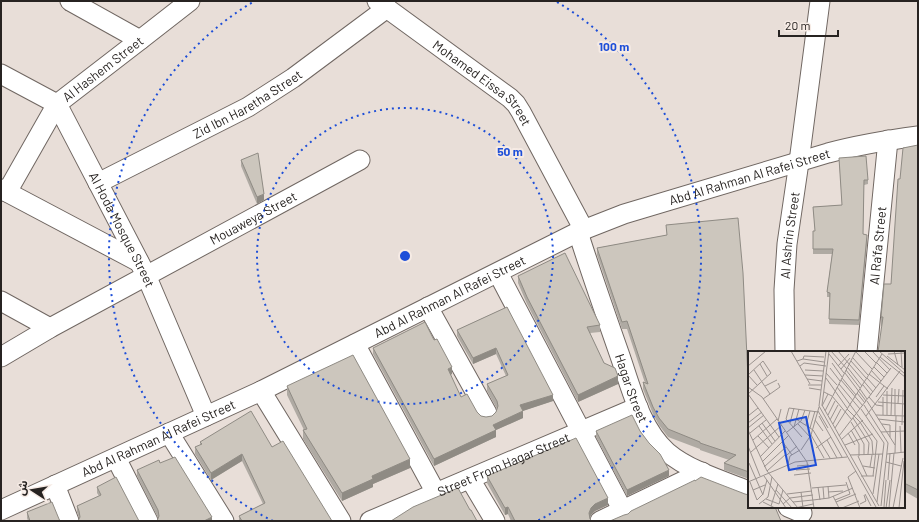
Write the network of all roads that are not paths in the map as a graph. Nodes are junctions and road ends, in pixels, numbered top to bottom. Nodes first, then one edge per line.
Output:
1 (70, 1) edge
2 (190, 1) edge
3 (820, 1) edge
4 (382, 5) edge
5 (140, 40) junction
6 (1, 74) edge
7 (57, 104) junction
8 (918, 136) edge
9 (888, 140) junction
10 (360, 160) dead end
11 (799, 162) junction
12 (98, 183) junction
13 (4, 191) edge
14 (581, 231) junction
15 (142, 269) junction
16 (498, 273) junction
17 (1, 301) edge
18 (428, 307) junction
19 (50, 328) junction
20 (355, 344) junction
21 (784, 351) edge
22 (867, 351) edge
23 (1, 357) edge
24 (261, 391) junction
25 (638, 408) junction
26 (487, 413) dead end
27 (206, 416) junction
28 (581, 432) junction
29 (169, 433) junction
30 (116, 458) junction
31 (702, 472) junction
32 (470, 479) junction
33 (55, 485) junction
34 (748, 491) edge
35 (436, 493) junction
36 (1, 510) edge
37 (623, 510) junction
38 (604, 520) edge
39 (69, 521) edge
40 (148, 521) edge
41 (224, 521) edge
42 (341, 521) edge
43 (370, 521) edge
44 (495, 521) edge

1 - 5 street
2 - 5 street, Al Hashem Street
3 - 11 street, Al Ashrin Street
4 - 12 street, Zid Ibn Haretha Street
4 - 14 street, Mohamed Eissa Street
5 - 7 street, Al Hashem Street
6 - 7 street
7 - 12 street, Al Hoda Mosque Street
7 - 13 street, Al Hashem Street
8 - 9 street, Abd Al Rahman Al Rafei Street
9 - 11 street, Abd Al Rahman Al Rafei Street
9 - 22 street, Al Ra'fa Street
10 - 15 street, Mouaweya Street
11 - 14 street, Abd Al Rahman Al Rafei Street
11 - 21 street, Al Ashrin Street
12 - 15 street, Al Hoda Mosque Street
13 - 15 street
14 - 16 street, Abd Al Rahman Al Rafei Street
14 - 25 street, Hagar Street
15 - 19 street, Mouaweya Street
15 - 27 street, Al Hoda Mosque Street
16 - 18 street, Abd Al Rahman Al Rafei Street
16 - 28 street
17 - 19 street
18 - 20 street, Abd Al Rahman Al Rafei Street
18 - 26 street
19 - 23 street, Mouaweya Street
20 - 24 street, Abd Al Rahman Al Rafei Street
20 - 35 street
24 - 27 street, Abd Al Rahman Al Rafei Street
24 - 42 street
25 - 28 street, Street From Hagar Street
25 - 31 street, Hagar Street
27 - 29 street, Abd Al Rahman Al Rafei Street
28 - 32 street, Street From Hagar Street
28 - 37 street
29 - 30 street, Abd Al Rahman Al Rafei Street
29 - 41 street
30 - 33 street, Abd Al Rahman Al Rafei Street
30 - 40 street
31 - 34 street, Hagar Street
31 - 37 street
32 - 35 street, Street From Hagar Street
32 - 44 street
33 - 36 street, Abd Al Rahman Al Rafei Street
33 - 39 street
35 - 43 street, Street From Hagar Street
37 - 38 street

